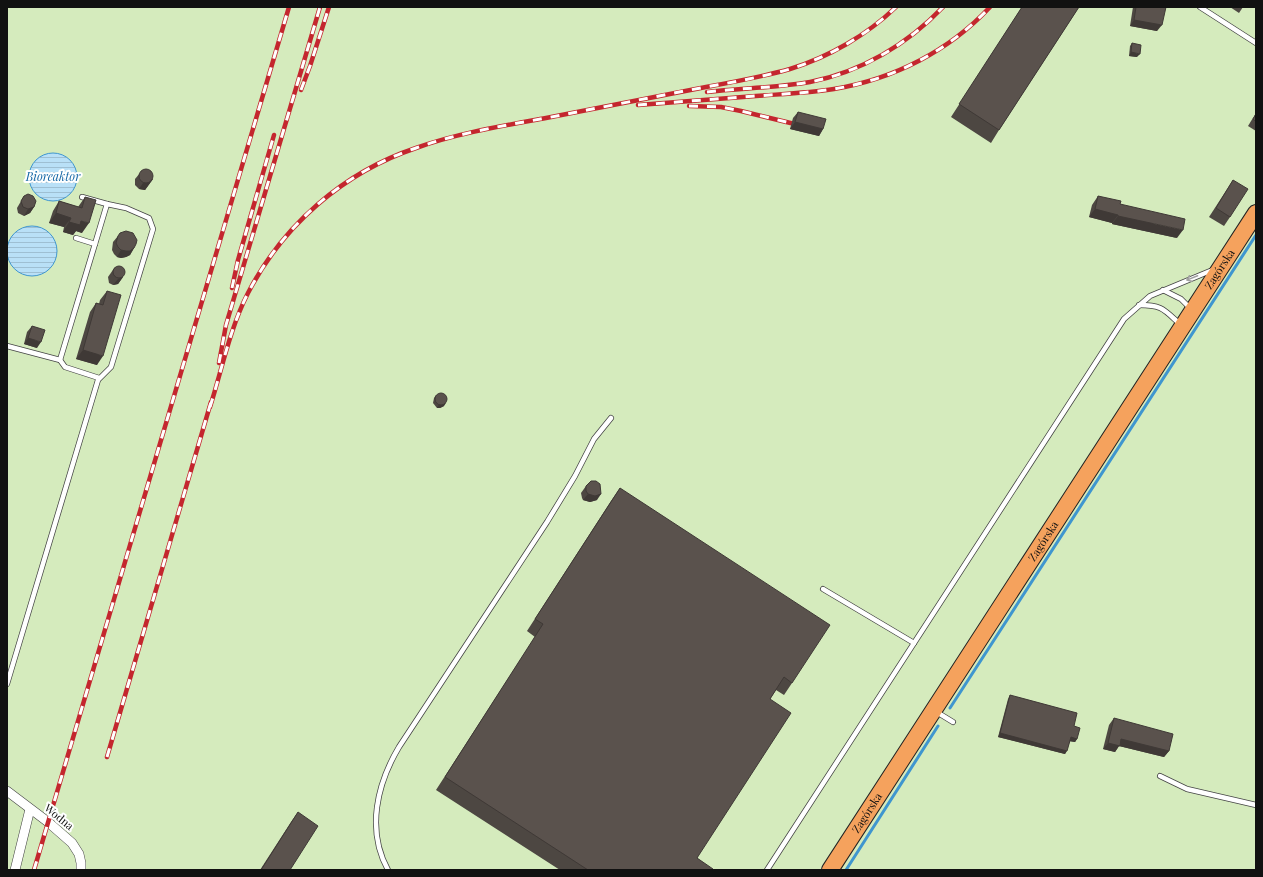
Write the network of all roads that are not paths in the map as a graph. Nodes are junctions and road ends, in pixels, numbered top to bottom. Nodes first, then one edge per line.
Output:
1 (1200, 7) edge
2 (1256, 43) edge
3 (82, 197) dead end
4 (107, 204) junction
5 (1256, 213) edge
6 (76, 238) dead end
7 (95, 244) junction
8 (1222, 266) junction
9 (1163, 290) junction
10 (1139, 305) junction
11 (1192, 311) junction
12 (1182, 326) junction
13 (7, 346) edge
14 (60, 360) junction
15 (99, 378) junction
16 (611, 418) dead end
17 (823, 589) dead end
18 (914, 643) junction
19 (7, 684) edge
20 (934, 710) junction
21 (953, 722) dead end
22 (1160, 776) dead end
23 (7, 791) edge
24 (1256, 805) edge
25 (30, 809) junction
26 (15, 870) edge
27 (81, 870) edge
28 (388, 870) edge
29 (767, 870) edge
30 (830, 870) edge

1 - 2 lane
3 - 4 lane
4 - 7 lane
4 - 15 lane
5 - 8 highway, Zagórska
6 - 7 lane
7 - 14 lane
8 -> 9 lane
8 - 11 highway, Zagórska
9 - 10 lane
9 - 11 lane
10 - 12 lane
10 - 18 lane
11 - 12 highway, Zagórska
12 - 20 highway, Zagórska
13 - 14 lane
14 - 15 lane
15 - 19 lane
16 - 28 lane
17 - 18 lane
18 - 29 lane
20 - 21 lane
20 - 30 highway, Zagórska
22 - 24 lane
23 - 25 street, Wodna
25 - 26 street
25 - 27 street, Wodna

